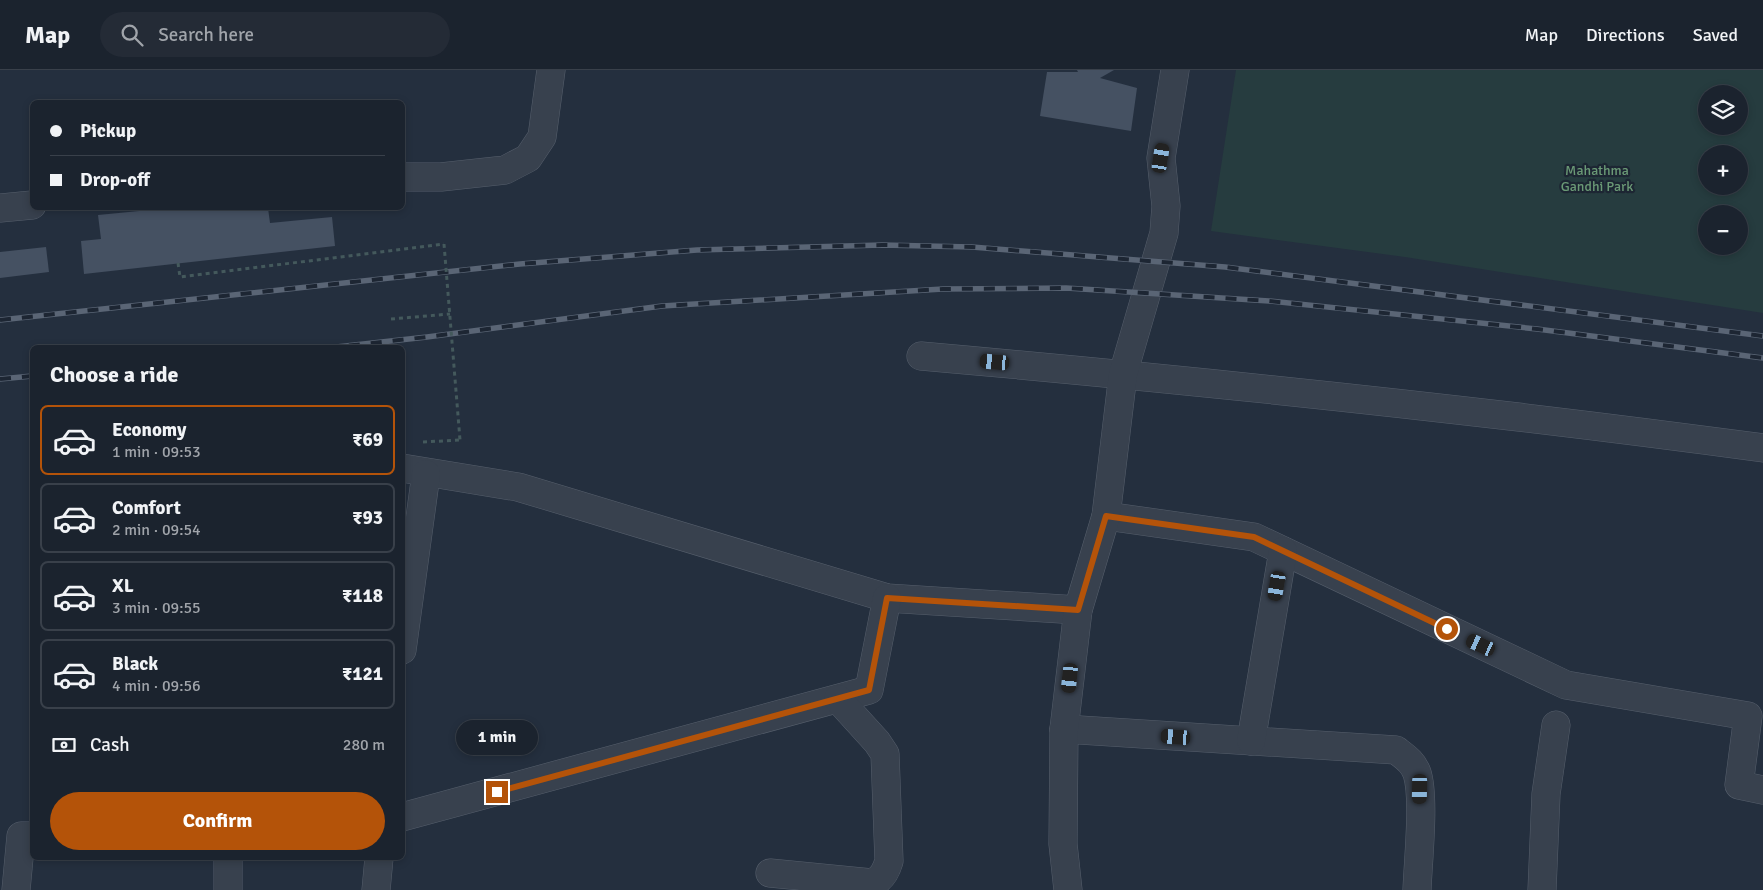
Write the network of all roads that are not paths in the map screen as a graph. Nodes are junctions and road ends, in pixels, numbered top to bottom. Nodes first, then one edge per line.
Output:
1 (551, 70) edge
2 (1175, 70) edge
3 (405, 178) edge
4 (30, 205) edge
5 (0, 208) edge
6 (921, 356) dead end
7 (1123, 374) junction
8 (1763, 448) edge
9 (414, 471) edge
10 (1106, 516) junction
11 (1282, 551) junction
12 (887, 598) junction
13 (405, 605) edge
14 (1078, 610) junction
15 (838, 698) junction
16 (1556, 725) dead end
17 (1064, 730) junction
18 (1251, 741) junction
19 (1763, 790) edge
20 (405, 817) edge
21 (30, 836) edge
22 (228, 860) edge
23 (379, 860) edge
24 (770, 873) dead end
25 (16, 890) edge
26 (228, 890) edge
27 (376, 890) edge
28 (1068, 890) edge
29 (1417, 890) edge
30 (1542, 890) edge

1 - 3 street
2 - 7 street
4 - 5 street
6 - 7 street
7 - 8 street
7 - 10 street
9 - 12 street
9 - 13 street
10 - 11 street
10 - 14 street
11 - 18 street
11 - 19 street
12 - 14 street
12 - 15 street
14 - 17 street
15 - 20 street
15 - 24 street
16 - 30 street
17 - 18 street
17 - 28 street
18 - 29 street
21 - 25 street
22 - 26 street
23 - 27 street

